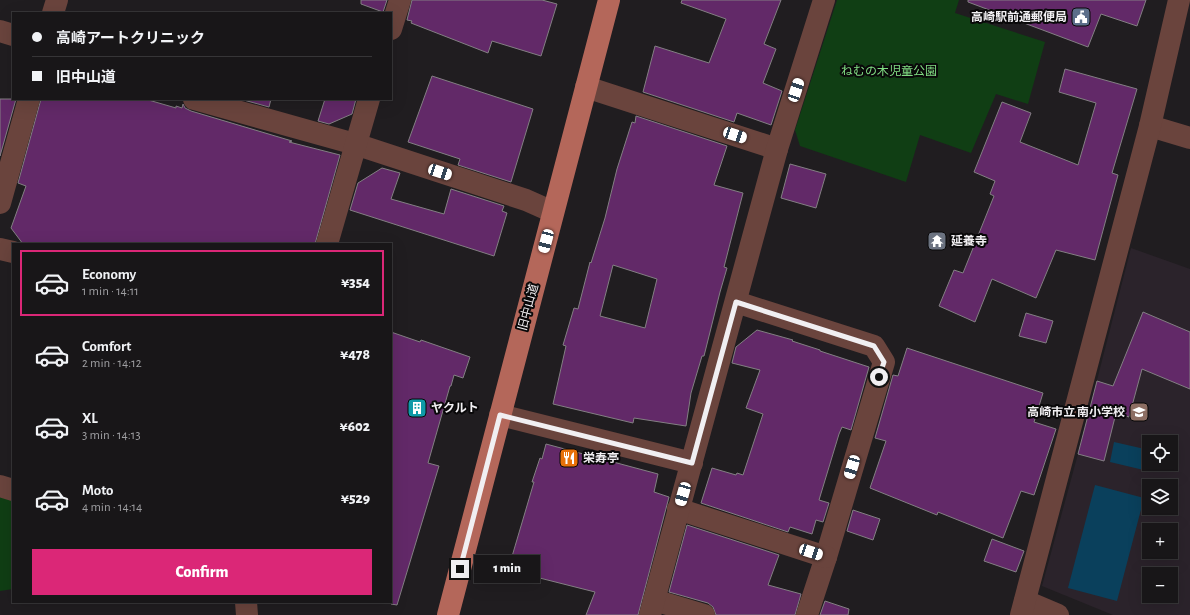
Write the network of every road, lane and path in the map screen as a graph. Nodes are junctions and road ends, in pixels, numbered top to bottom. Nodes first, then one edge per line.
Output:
1 (57, 0) edge
2 (400, 0) edge
3 (609, 0) edge
4 (824, 0) edge
5 (1179, 0) edge
6 (53, 12) edge
7 (392, 26) edge
8 (0, 31) edge
9 (12, 35) edge
10 (586, 87) junction
11 (30, 100) edge
12 (198, 100) edge
13 (369, 100) edge
14 (1150, 126) junction
15 (1190, 138) edge
16 (355, 144) junction
17 (777, 149) junction
18 (0, 203) edge
19 (553, 212) junction
20 (328, 243) edge
21 (0, 248) edge
22 (12, 252) edge
23 (736, 302) junction
24 (500, 415) junction
25 (692, 463) junction
26 (0, 486) edge
27 (12, 490) edge
28 (678, 509) junction
29 (826, 556) junction
30 (246, 603) edge
31 (652, 608) edge
32 (1023, 608) edge
33 (247, 615) edge
34 (448, 615) edge
35 (704, 615) edge
36 (807, 615) edge
37 (1058, 615) edge

1 - 6 street
2 - 7 street
3 - 10 main road, 旧中山道
4 - 17 street
5 - 14 street
8 - 9 street
10 - 17 street
10 - 19 main road, 旧中山道
11 - 18 street
12 - 16 street
13 - 16 street
14 - 15 street
14 - 32 street
16 - 19 street
16 - 20 street
17 - 23 street
19 - 24 main road, 旧中山道
21 - 22 street
23 - 25 street
23 - 29 street
24 - 25 street
24 - 34 main road, 旧中山道
25 - 28 street
26 - 27 street
28 - 29 street
28 - 31 street
29 - 36 street
30 - 33 street
31 - 35 street
32 - 37 street

